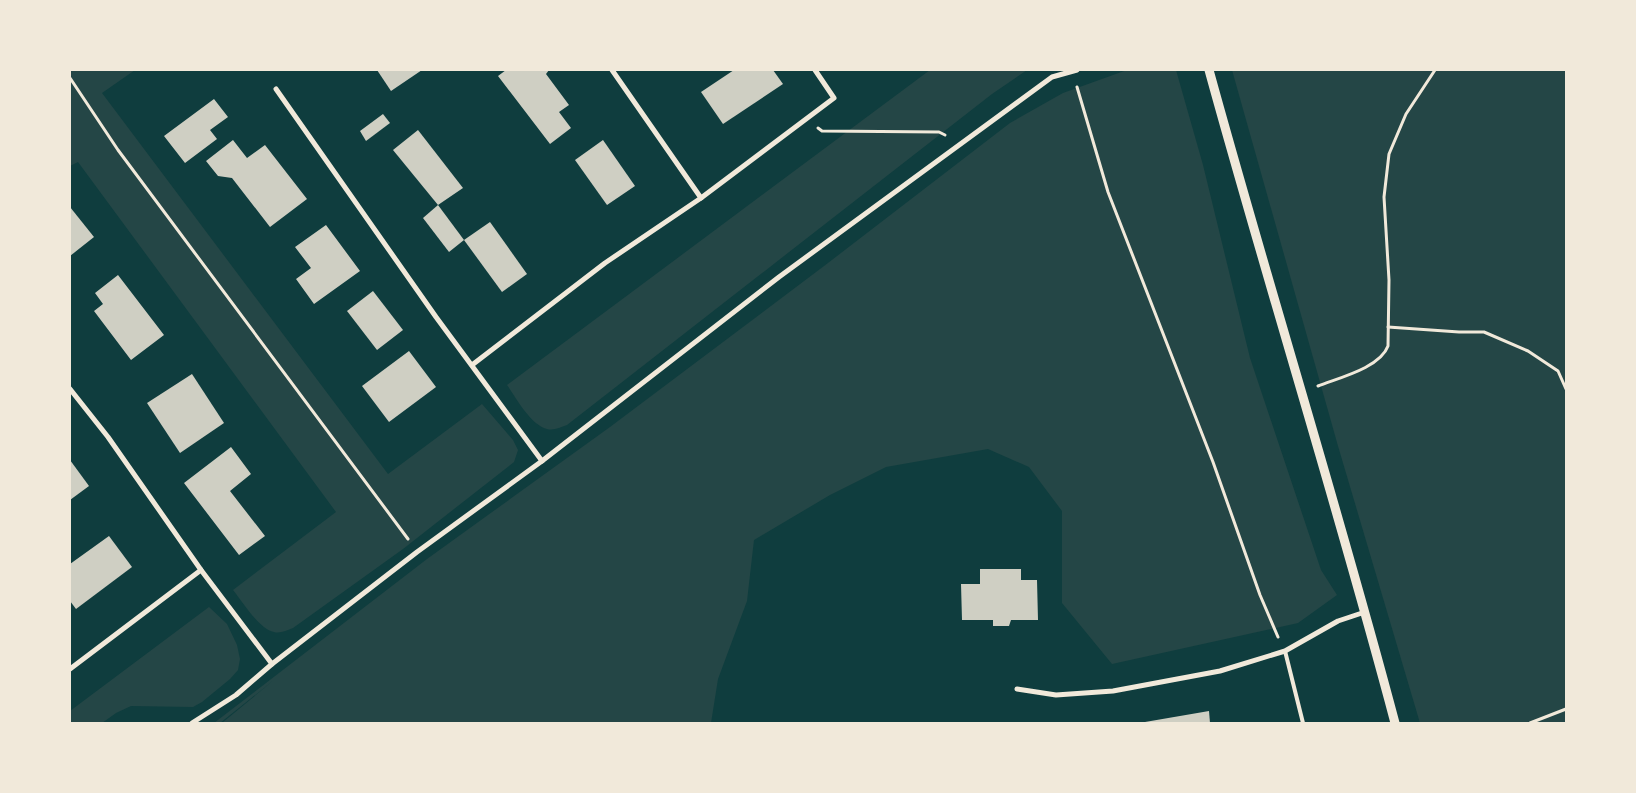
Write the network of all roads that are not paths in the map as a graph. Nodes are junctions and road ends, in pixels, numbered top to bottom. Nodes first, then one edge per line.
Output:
1 (612, 70) edge
2 (815, 70) edge
3 (1209, 70) edge
4 (1075, 71) edge
5 (276, 89) dead end
6 (700, 198) junction
7 (472, 365) junction
8 (70, 389) edge
9 (542, 461) junction
10 (201, 570) junction
11 (1365, 612) junction
12 (1285, 651) junction
13 (272, 664) junction
14 (70, 669) edge
15 (1017, 689) dead end
16 (192, 723) edge
17 (1303, 723) edge
18 (1395, 723) edge

1 - 6 street
2 - 6 street
3 - 11 street
4 - 9 street
5 - 7 street
6 - 7 street
7 - 9 street
8 - 10 street
9 - 13 street
10 - 13 street
10 - 14 street
11 - 12 street
11 - 18 street
12 - 15 street
12 - 17 lane
13 - 16 street

